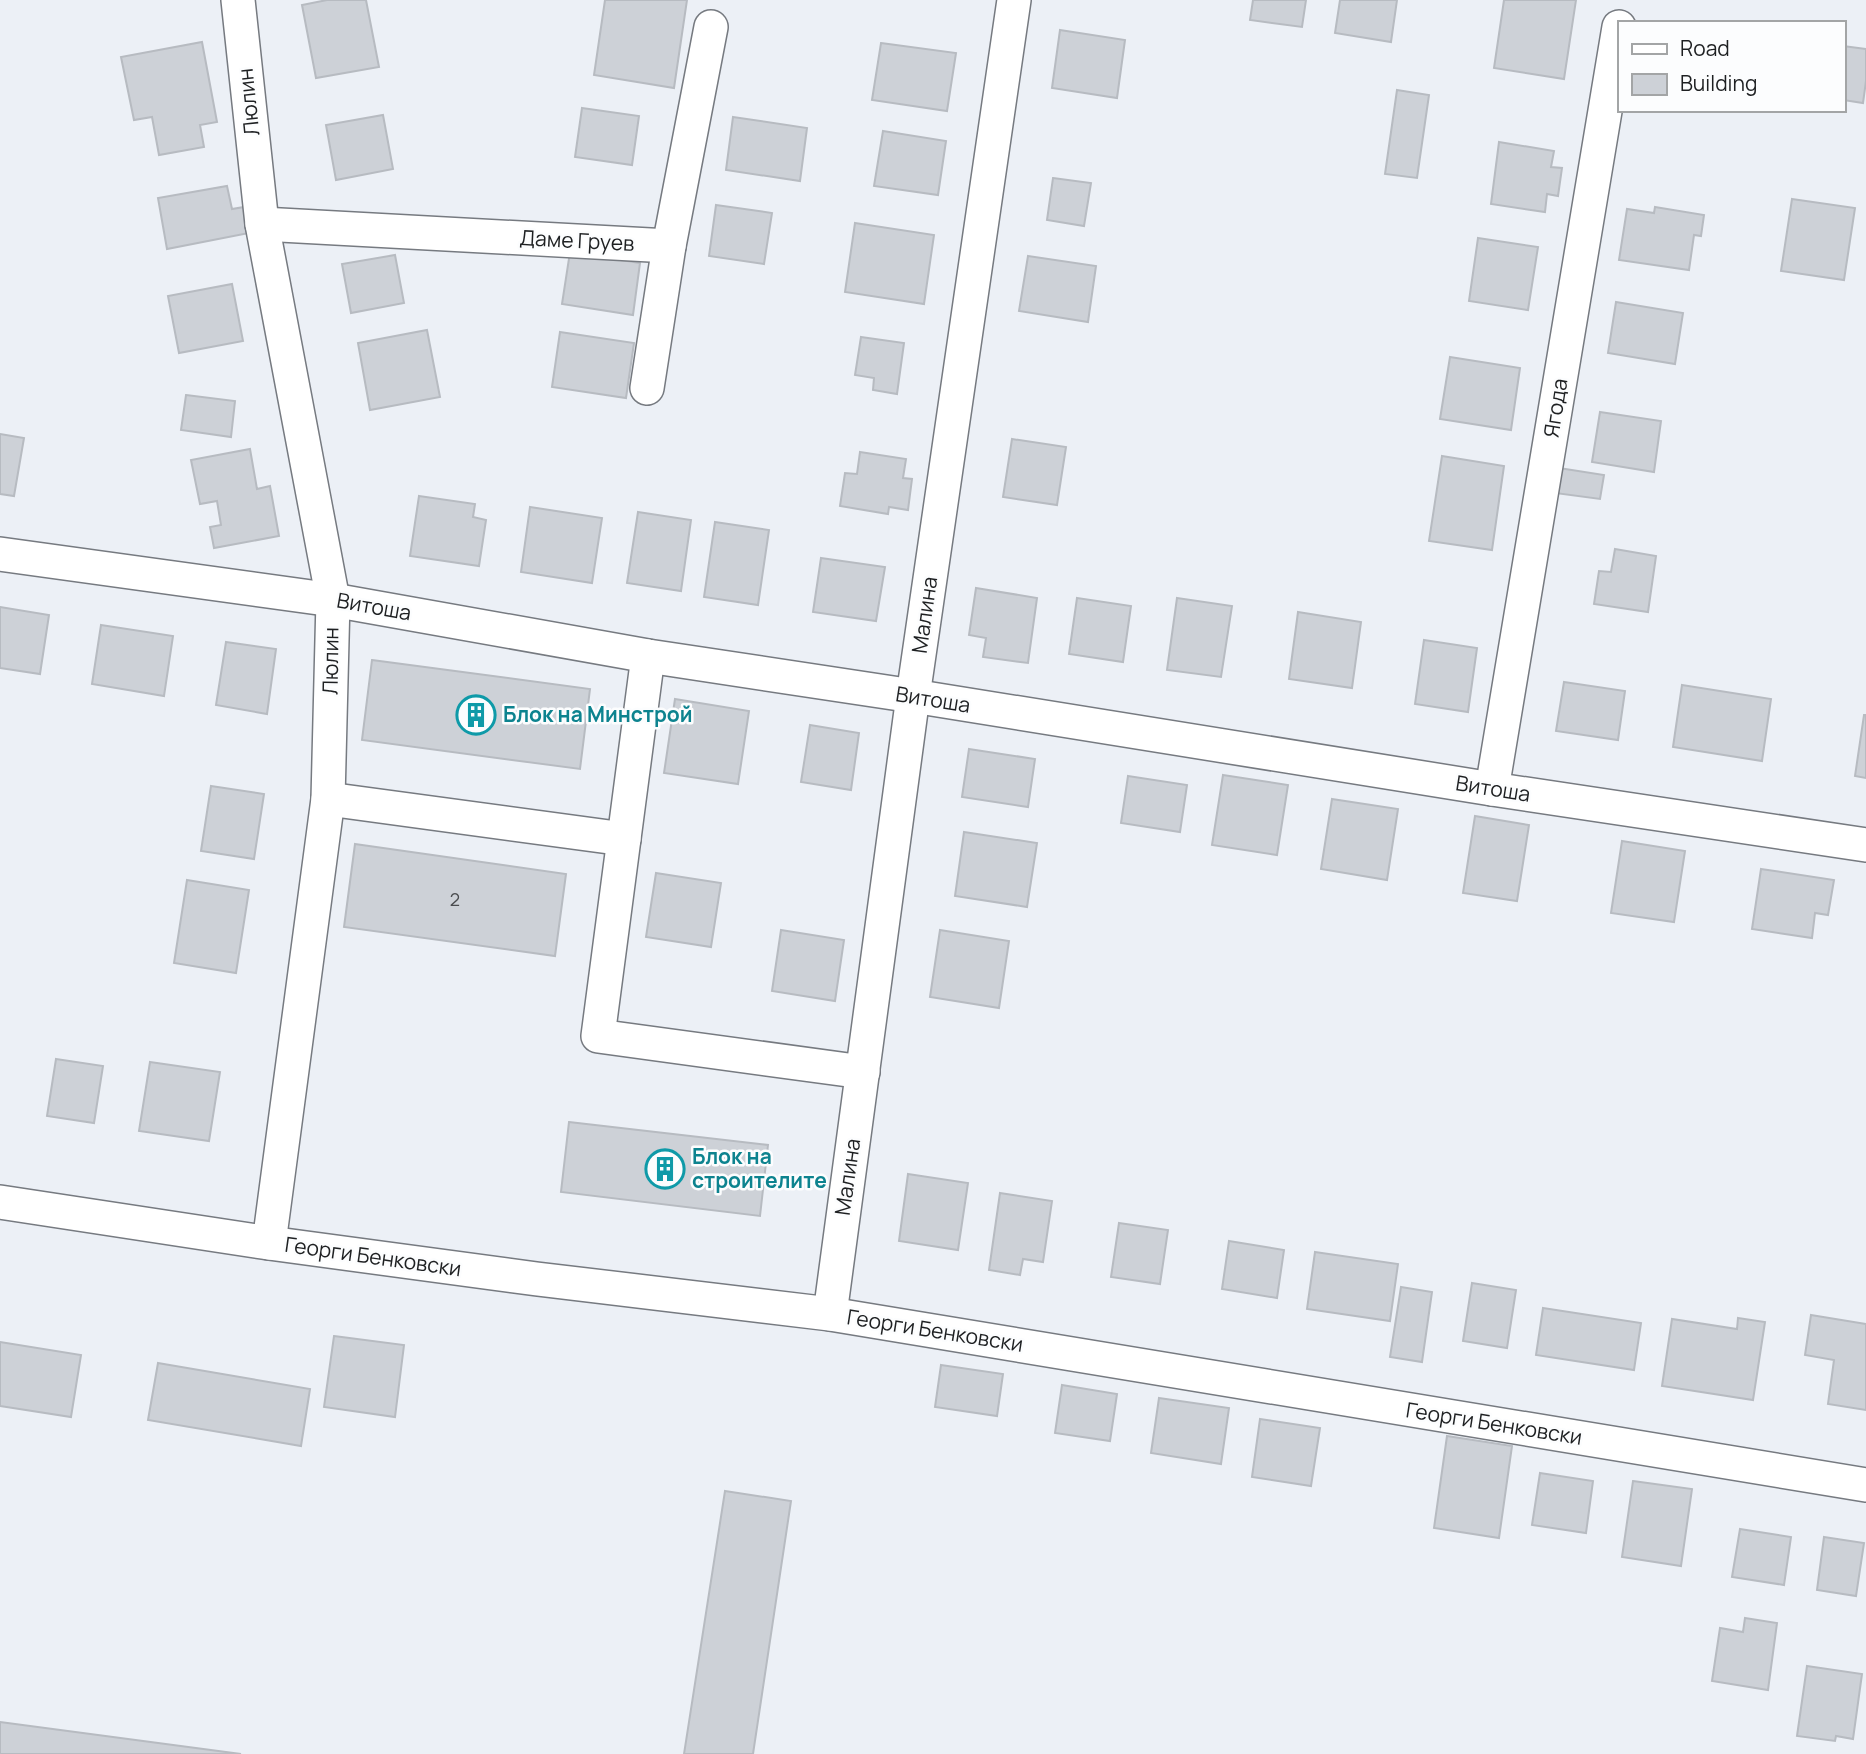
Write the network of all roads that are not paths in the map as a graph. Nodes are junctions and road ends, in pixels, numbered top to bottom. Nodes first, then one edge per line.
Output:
1 (238, 0) edge
2 (1014, 0) edge
3 (1624, 0) edge
4 (1621, 21) edge
5 (712, 27) dead end
6 (1618, 37) edge
7 (262, 224) junction
8 (668, 246) junction
9 (647, 388) dead end
10 (0, 554) edge
11 (332, 600) junction
12 (648, 656) junction
13 (913, 696) junction
14 (1492, 789) junction
15 (328, 799) junction
16 (624, 839) junction
17 (1866, 845) edge
18 (863, 1072) junction
19 (0, 1202) edge
20 (269, 1243) junction
21 (830, 1314) junction
22 (1866, 1485) edge

1 - 7 street, Люлин
2 - 13 street, Малина
3 - 4 street, Ягода
5 - 8 street
6 - 14 street, Ягода
7 - 8 street, Даме Груев
7 - 11 street, Люлин
8 - 9 street
10 - 11 street, Витоша
11 - 12 street, Витоша
11 - 15 street, Люлин
12 - 13 street, Витоша
12 - 16 street
13 - 14 street, Витоша
13 - 18 street, Малина
14 - 17 street, Витоша
15 - 16 street
15 - 20 street, Люлин
16 - 18 street
18 - 21 street, Малина
19 - 20 street, Георги Бенковски
20 - 21 street, Георги Бенковски
21 - 22 street, Георги Бенковски

